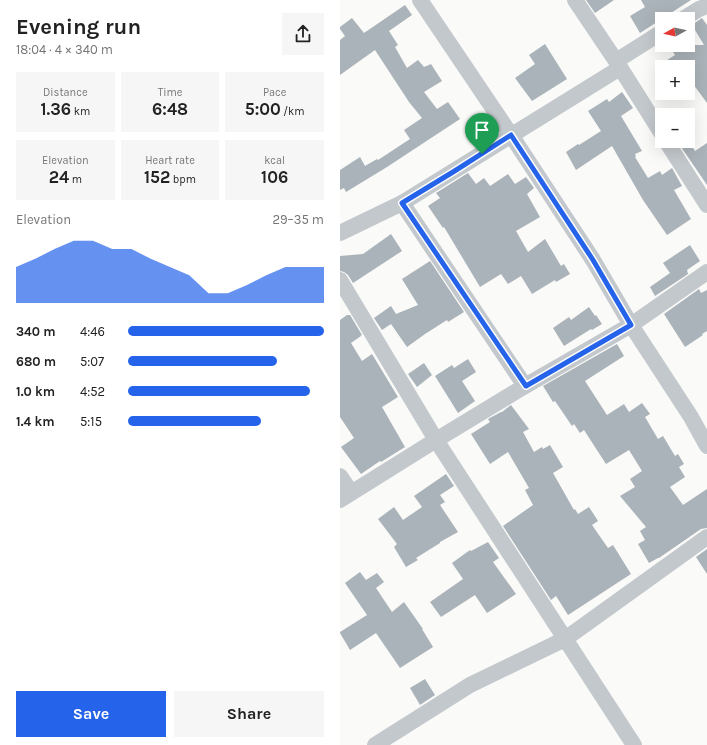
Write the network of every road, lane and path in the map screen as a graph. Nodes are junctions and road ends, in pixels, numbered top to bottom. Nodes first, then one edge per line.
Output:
1 (420, 0) edge
2 (575, 0) edge
3 (700, 5) edge
4 (692, 12) edge
5 (655, 37) edge
6 (618, 64) junction
7 (655, 123) edge
8 (511, 135) junction
9 (670, 148) edge
10 (402, 203) junction
11 (707, 205) edge
12 (340, 233) edge
13 (707, 272) edge
14 (340, 280) edge
15 (631, 325) junction
16 (526, 386) junction
17 (436, 440) junction
18 (707, 446) edge
19 (340, 476) edge
20 (345, 496) edge
21 (707, 537) edge
22 (565, 639) junction
23 (375, 745) edge
24 (634, 745) edge

1 - 8 street
2 - 6 street
3 - 4 street
5 - 6 street
6 - 7 street
6 - 8 street
8 - 10 street
8 - 15 street
9 - 11 street
10 - 12 street
10 - 16 street
13 - 15 street
14 - 17 street
15 - 16 street
15 - 18 street
16 - 17 street
17 - 20 street
17 - 22 street
19 - 20 street
21 - 22 street
22 - 23 street
22 - 24 street

